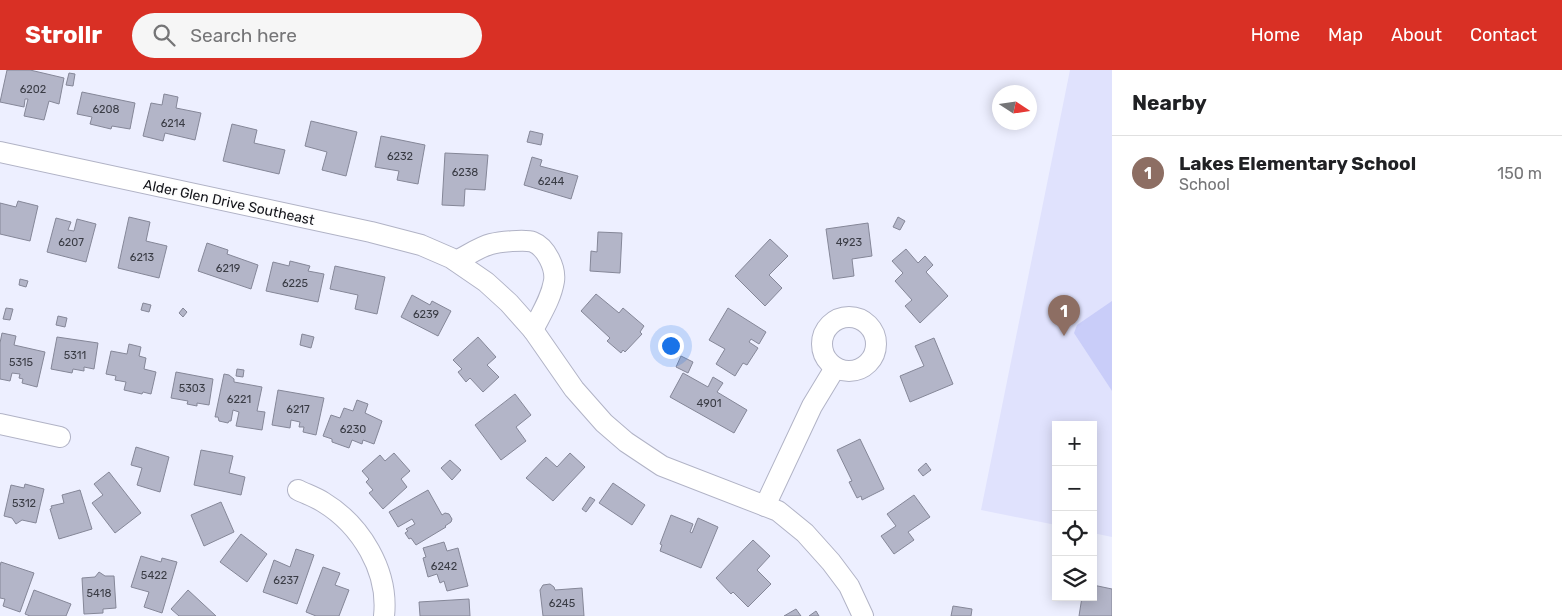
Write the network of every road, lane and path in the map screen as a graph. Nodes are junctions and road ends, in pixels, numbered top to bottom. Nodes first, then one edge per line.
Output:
1 (0, 152) edge
2 (456, 261) junction
3 (533, 330) junction
4 (835, 368) dead end
5 (0, 424) edge
6 (60, 437) dead end
7 (298, 490) dead end
8 (765, 506) junction
9 (384, 616) edge
10 (863, 616) edge

1 - 2 street, Alder Glen Drive Southeast
2 - 3 street, Alder Glen Drive Southeast
2 - 3 street
3 - 8 street, Alder Glen Drive Southeast
4 - 8 street
5 - 6 street
7 - 9 street
8 - 10 street, Alder Glen Drive Southeast

